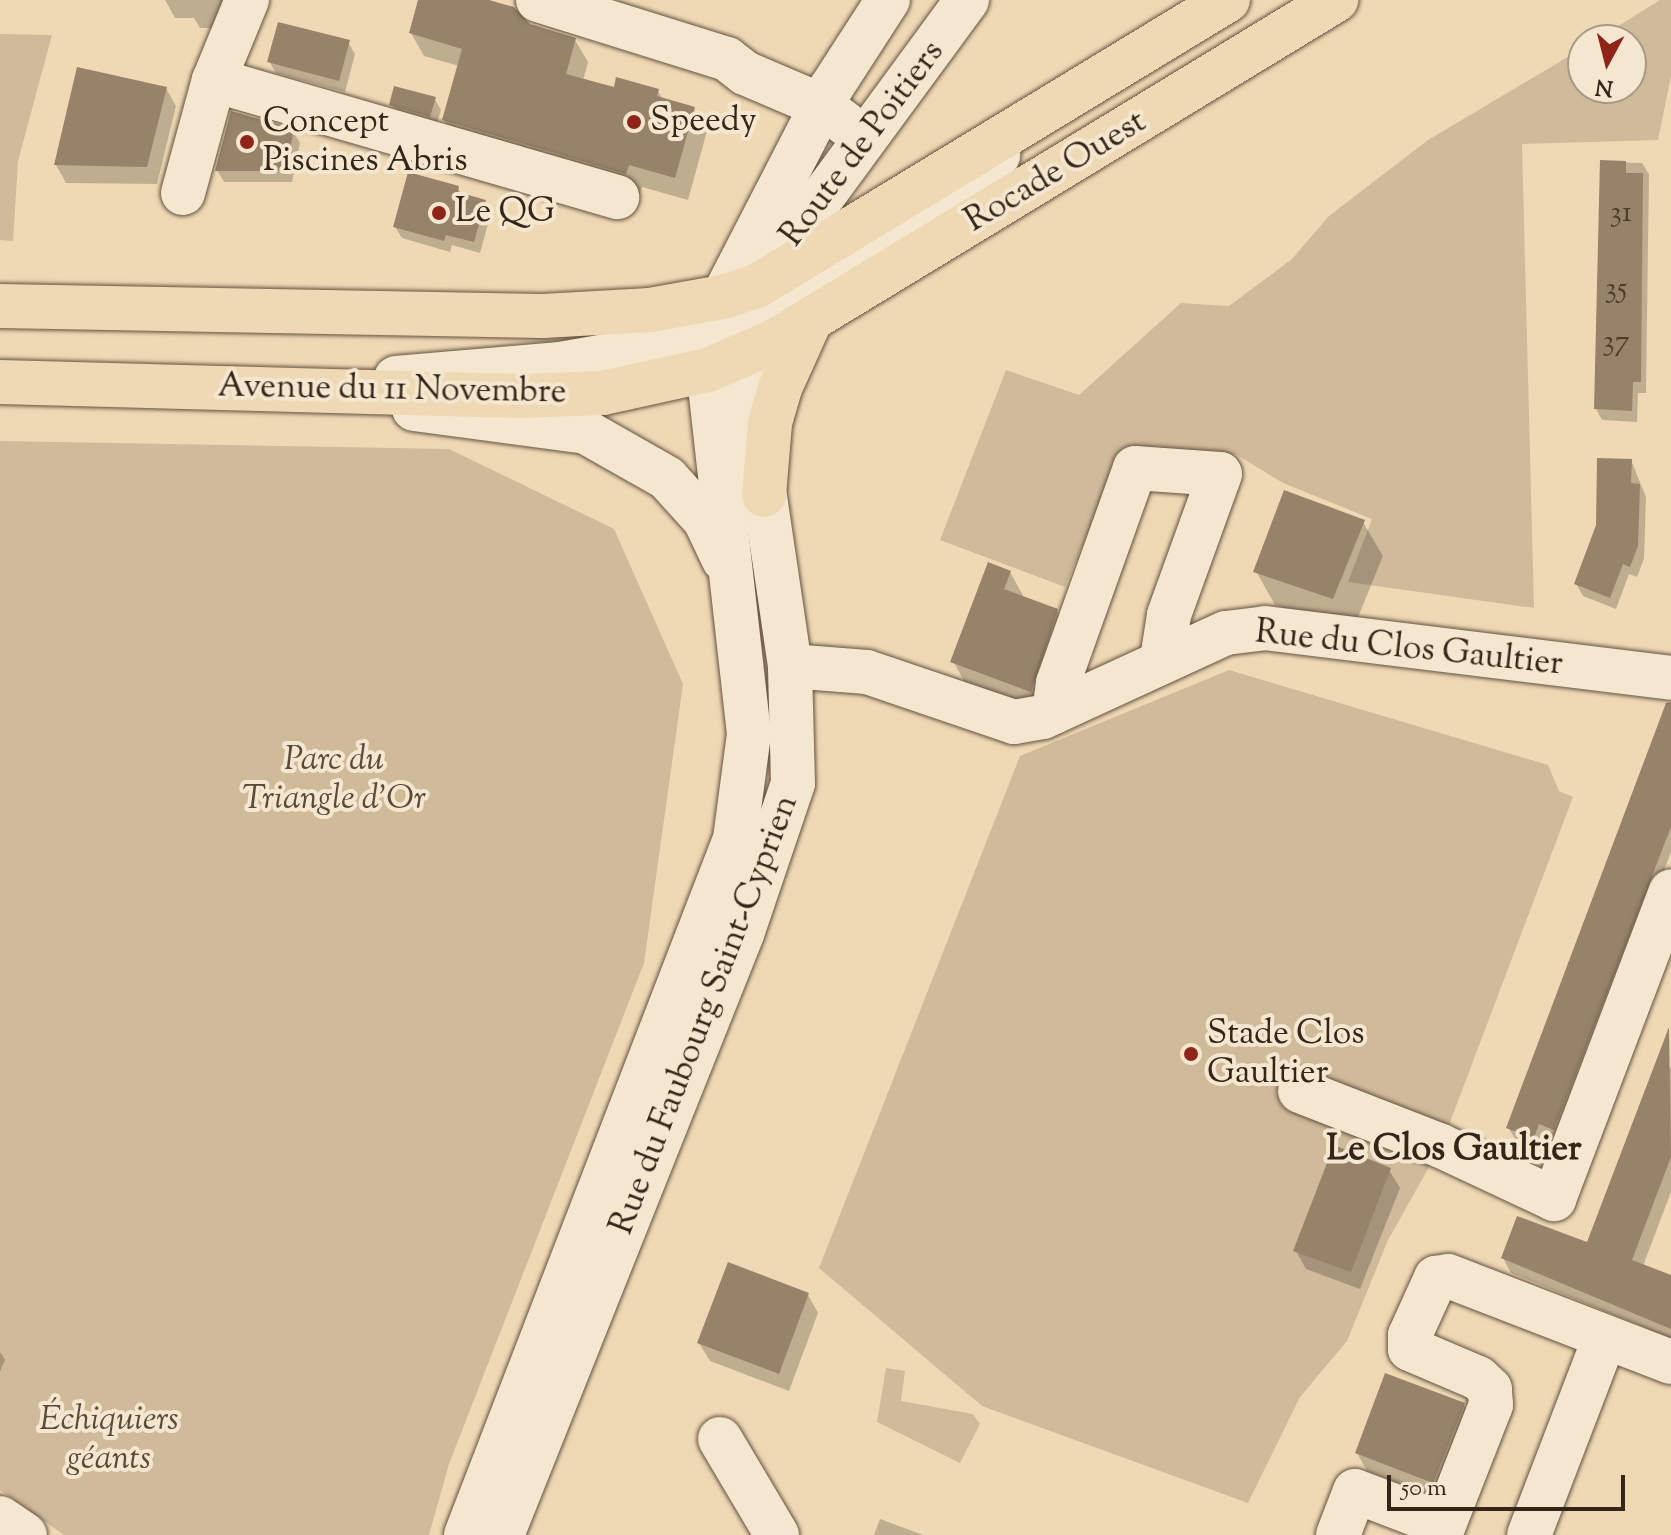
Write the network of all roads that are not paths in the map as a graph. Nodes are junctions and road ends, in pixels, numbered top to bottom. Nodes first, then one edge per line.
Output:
1 (247, 0) edge
2 (538, 0) edge
3 (888, 0) edge
4 (967, 0) edge
5 (1228, 0) edge
6 (1336, 0) edge
7 (214, 80) junction
8 (822, 106) junction
9 (867, 140) junction
10 (183, 193) dead end
11 (617, 197) dead end
12 (0, 306) edge
13 (748, 328) junction
14 (0, 382) edge
15 (282, 391) junction
16 (764, 495) junction
17 (728, 569) junction
18 (1162, 659) junction
19 (790, 666) junction
20 (1671, 678) edge
21 (1054, 712) junction
22 (747, 773) junction
23 (1671, 891) edge
24 (735, 952) junction
25 (1300, 1091) dead end
26 (1605, 1337) junction
27 (1671, 1362) edge
28 (720, 1439) dead end
29 (0, 1518) edge
30 (1442, 1530) edge
31 (25, 1535) edge
32 (466, 1535) edge
33 (502, 1535) edge
34 (777, 1535) edge
35 (1338, 1535) edge
36 (1529, 1535) edge

1 - 7 street
2 - 8 street
3 - 8 street, Route de Poitiers
4 - 9 street, Route de Poitiers
5 - 13 main road, Rocade Ouest
6 - 13 main road, Rocade Ouest
7 - 10 street
7 - 11 street
8 - 9 street
8 - 13 street, Route de Poitiers
9 - 13 street, Route de Poitiers
12 - 13 main road
13 - 15 main road, Avenue du 11 Novembre
13 - 16 street, Rue du Faubourg Saint-Cyprien
13 - 16 main road
13 - 17 street, Rue du Faubourg Saint-Cyprien
14 - 15 main road, Avenue du 11 Novembre
15 - 17 street
16 - 19 street, Rue du Faubourg Saint-Cyprien
17 - 22 street, Rue du Faubourg Saint-Cyprien
18 - 20 street, Rue du Clos Gaultier
18 - 21 street, Rue du Clos Gaultier
18 - 21 street
19 - 21 street, Rue du Clos Gaultier
19 - 24 street, Rue du Faubourg Saint-Cyprien
22 - 24 street
22 - 32 street, Rue du Faubourg Saint-Cyprien
23 - 25 street
24 - 33 street, Rue du Faubourg Saint-Cyprien
26 - 27 street
26 - 30 street
26 - 36 street
28 - 34 street
29 - 31 street
30 - 35 street

